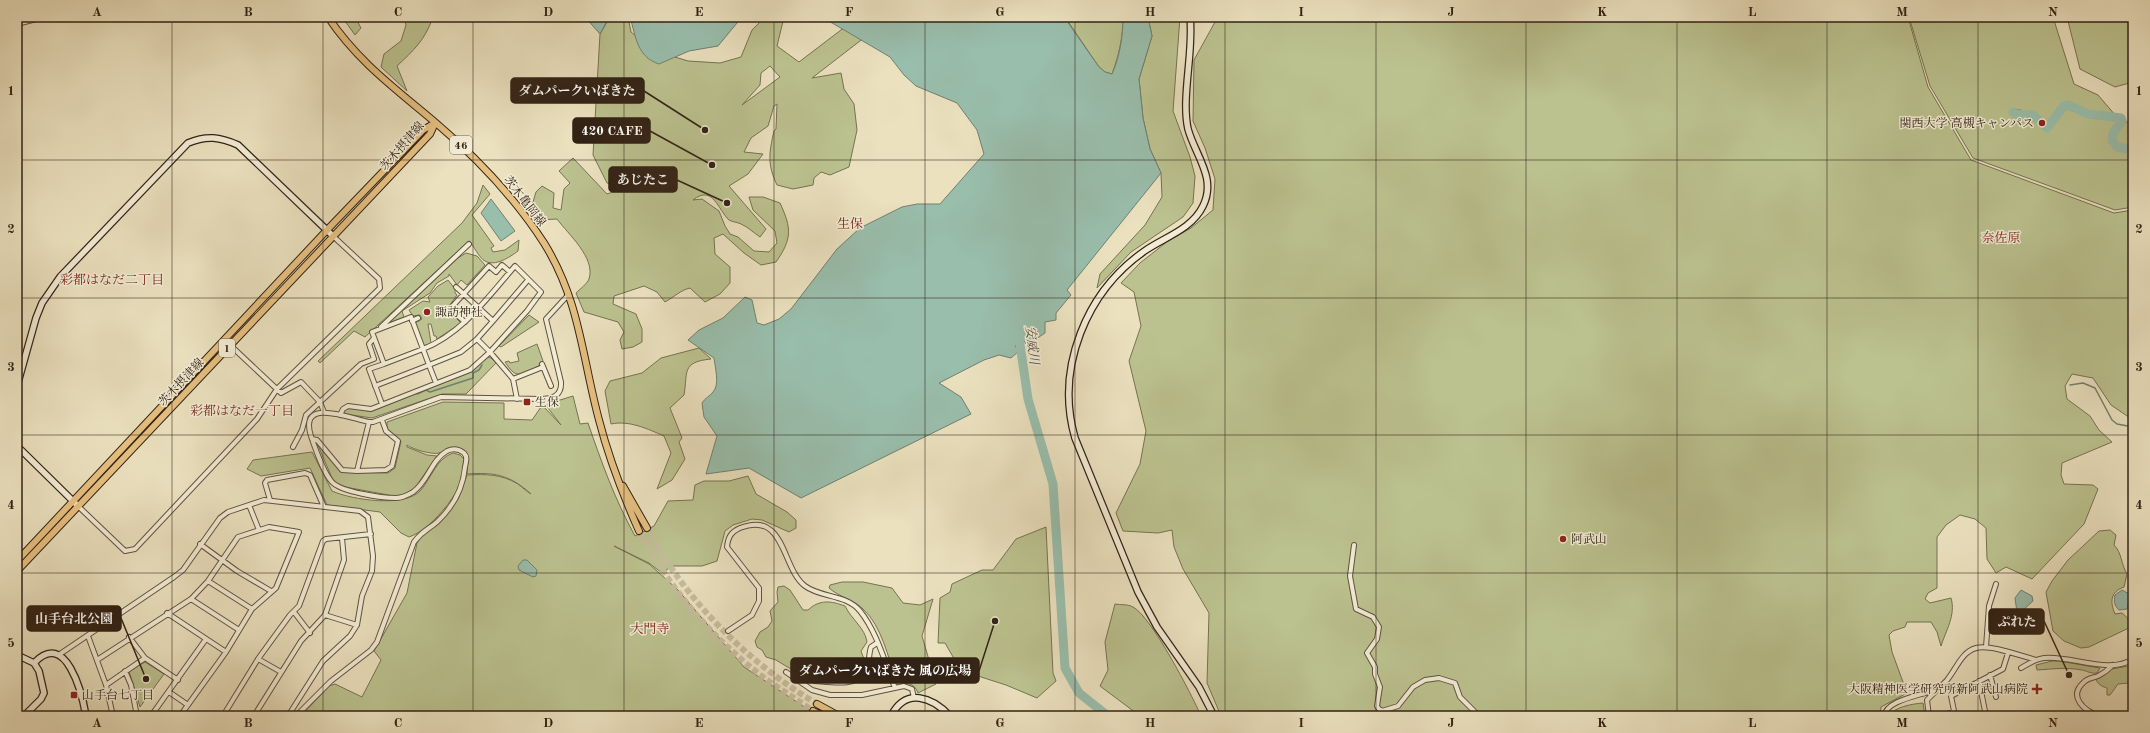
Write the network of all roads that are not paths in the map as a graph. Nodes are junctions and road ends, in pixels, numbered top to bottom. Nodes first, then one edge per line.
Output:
1 (44, 17) edge
2 (328, 17) edge
3 (1190, 17) edge
4 (17, 24) edge
5 (436, 123) junction
6 (327, 230) junction
7 (334, 237) junction
8 (467, 245) dead end
9 (510, 272) junction
10 (528, 280) junction
11 (456, 286) dead end
12 (464, 294) junction
13 (569, 294) junction
14 (478, 308) junction
15 (418, 318) dead end
16 (412, 321) junction
17 (493, 321) junction
18 (465, 322) junction
19 (380, 329) junction
20 (374, 338) junction
21 (477, 339) junction
22 (230, 345) junction
23 (423, 349) junction
24 (490, 352) junction
25 (384, 364) junction
26 (429, 365) junction
27 (19, 369) edge
28 (513, 379) junction
29 (436, 383) junction
30 (17, 386) edge
31 (375, 386) junction
32 (551, 386) dead end
33 (277, 389) junction
34 (517, 399) junction
35 (320, 402) junction
36 (382, 404) junction
37 (324, 412) junction
38 (340, 415) junction
39 (382, 420) junction
40 (368, 422) junction
41 (312, 439) junction
42 (17, 446) edge
43 (293, 447) dead end
44 (357, 471) junction
45 (72, 500) junction
46 (270, 500) junction
47 (629, 502) junction
48 (249, 505) junction
49 (79, 507) junction
50 (324, 507) junction
51 (647, 528) tunnel mouth
52 (259, 530) junction
53 (639, 531) tunnel mouth
54 (371, 534) junction
55 (342, 538) junction
56 (200, 544) junction
57 (1354, 545) dead end
58 (221, 560) junction
59 (17, 561) edge
60 (17, 571) edge
61 (208, 581) junction
62 (1996, 584) dead end
63 (272, 592) junction
64 (191, 599) junction
65 (252, 609) junction
66 (294, 612) junction
67 (167, 613) junction
68 (326, 615) junction
69 (357, 625) junction
70 (239, 630) junction
71 (728, 631) dead end
72 (310, 633) junction
73 (88, 636) junction
74 (129, 638) junction
75 (206, 639) junction
76 (877, 644) junction
77 (1986, 647) junction
78 (226, 652) junction
79 (2008, 653) junction
80 (17, 654) edge
81 (60, 654) junction
82 (145, 658) junction
83 (258, 659) junction
84 (2133, 659) edge
85 (97, 660) junction
86 (2036, 660) junction
87 (34, 663) junction
88 (2113, 665) junction
89 (2021, 668) dead end
90 (125, 671) junction
91 (281, 672) junction
92 (786, 672) dead end
93 (1990, 675) junction
94 (178, 680) junction
95 (815, 681) dead end
96 (1979, 681) junction
97 (106, 685) junction
98 (895, 688) junction
99 (1940, 688) junction
100 (169, 692) junction
101 (1996, 697) dead end
102 (914, 698) junction
103 (817, 704) tunnel mouth
104 (188, 706) junction
105 (813, 711) tunnel mouth
106 (24, 716) edge
107 (86, 716) edge
108 (113, 716) edge
109 (137, 716) edge
110 (151, 716) edge
111 (180, 716) edge
112 (223, 716) edge
113 (254, 716) edge
114 (288, 716) edge
115 (296, 716) edge
116 (823, 716) edge
117 (839, 716) edge
118 (891, 716) edge
119 (950, 716) edge
120 (1214, 716) edge
121 (1479, 716) edge
122 (1884, 716) edge
123 (1929, 716) edge
124 (1944, 716) edge
125 (1986, 716) edge
126 (2099, 716) edge

1 - 4 street
2 - 5 main road, 茨木亀岡線 / 46
3 - 120 street
5 - 6 main road, 茨木摂津線 / 1
5 - 7 main road, 茨木摂津線 / 1
5 - 13 main road, 茨木亀岡線 / 46
6 - 7 street
6 - 27 street
6 - 45 main road, 茨木摂津線 / 1
7 - 22 main road, 茨木摂津線 / 1
7 - 33 street
8 - 19 street
9 - 10 street
9 - 12 street
9 - 14 street
10 - 17 street
10 - 24 street
11 - 12 street
12 - 14 street
12 - 18 street
13 - 34 street
13 - 47 main road, 茨木亀岡線 / 46
14 - 17 street
14 - 18 street
15 - 16 street
16 - 19 street
16 - 23 street
17 - 21 street
18 - 23 street
19 - 20 street
20 - 25 street
20 - 35 street
21 - 24 street
21 - 26 street
22 - 33 street
22 - 49 main road, 茨木摂津線 / 1
23 - 25 street
23 - 26 street
24 - 28 street
24 - 29 street
25 - 31 street
26 - 29 street
26 - 31 street
27 - 30 street
28 - 32 street
28 - 34 street
29 - 36 street
31 - 36 street
33 - 35 street
33 - 49 street
34 - 39 street
35 - 37 street
35 - 43 street
36 - 38 street
37 - 38 street
37 - 41 street
38 - 40 street
39 - 40 street
39 - 44 street
40 - 44 street
41 - 44 street
41 - 115 street
42 - 45 street
45 - 49 street
45 - 59 main road, 茨木摂津線 / 1
46 - 48 street
46 - 50 street
46 - 50 street
47 - 51 main road, 茨木亀岡線 / 46
47 - 53 main road, 茨木亀岡線 / 46
48 - 52 street
48 - 56 street
49 - 60 main road, 茨木摂津線 / 1
50 - 54 street
52 - 58 street
52 - 63 street
54 - 55 street
54 - 69 street
55 - 66 street
55 - 68 street
56 - 58 street
56 - 73 street
57 - 121 street
58 - 61 street
58 - 63 street
61 - 64 street
61 - 65 street
62 - 77 street
63 - 65 street
64 - 67 street
64 - 70 street
65 - 70 street
66 - 72 street
66 - 83 street
67 - 74 street
67 - 75 street
68 - 69 street
68 - 72 street
69 - 114 street
70 - 78 street
71 - 76 street
72 - 91 street
73 - 81 street
73 - 85 street
74 - 82 street
74 - 85 street
75 - 78 street
75 - 94 street
76 - 95 street
76 - 98 street
77 - 79 street
77 - 99 street
78 - 104 street
79 - 86 street
79 - 93 street
80 - 87 street
81 - 87 street
81 - 107 street
82 - 90 street
82 - 94 street
83 - 91 street
83 - 112 street
84 - 88 street
85 - 97 street
86 - 88 street
86 - 89 street
87 - 106 street
88 - 126 street
90 - 97 street
90 - 109 street
91 - 113 street
92 - 98 street
93 - 96 street
93 - 101 street
94 - 100 street
96 - 124 street
96 - 125 street
97 - 108 street
98 - 102 street
99 - 122 street
99 - 123 street
100 - 104 street
100 - 110 street
102 - 118 street
102 - 119 street
103 - 117 main road
104 - 111 street
105 - 116 main road

